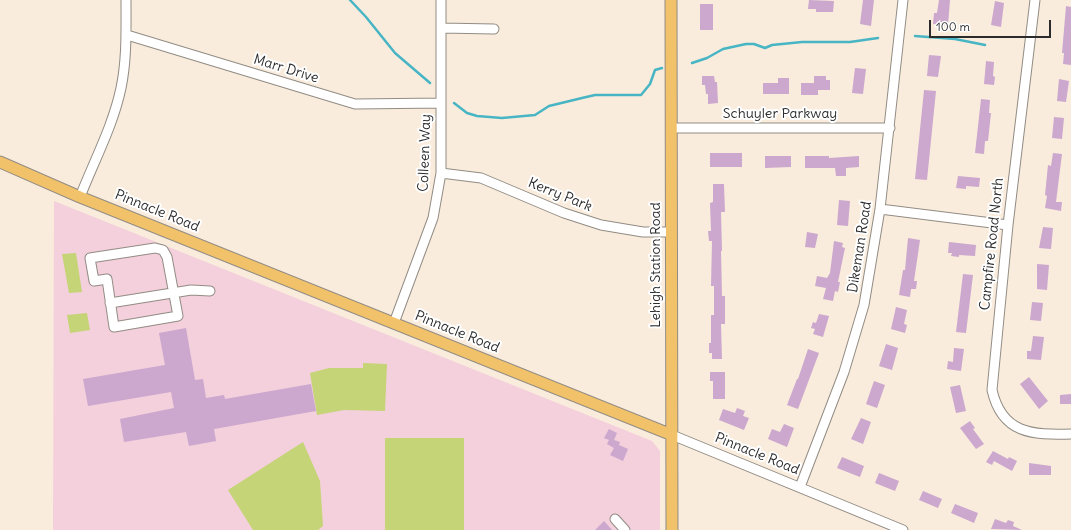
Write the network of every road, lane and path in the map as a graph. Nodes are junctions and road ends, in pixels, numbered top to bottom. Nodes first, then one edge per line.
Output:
1 (126, 0) edge
2 (441, 0) edge
3 (671, 0) edge
4 (903, 0) edge
5 (1035, 0) edge
6 (441, 28) junction
7 (494, 29) dead end
8 (127, 36) junction
9 (441, 102) junction
10 (671, 128) junction
11 (890, 128) junction
12 (0, 162) edge
13 (440, 173) junction
14 (80, 197) junction
15 (880, 209) junction
16 (1008, 225) junction
17 (671, 232) junction
18 (210, 291) dead end
19 (174, 292) junction
20 (110, 303) junction
21 (394, 323) junction
22 (1071, 434) edge
23 (672, 435) junction
24 (800, 488) junction
25 (615, 519) dead end
26 (881, 526) edge
27 (625, 530) edge
28 (672, 530) edge
29 (903, 530) edge

1 - 8 street
2 - 6 street, Colleen Way
3 - 10 main road, Lehigh Station Road
4 - 11 street, Dikeman Road
5 - 16 street, Campfire Road North
6 - 7 street
6 - 9 street, Colleen Way
8 - 9 street, Marr Drive
8 - 14 street
9 - 13 street, Colleen Way
10 - 11 street, Schuyler Parkway
10 - 17 main road, Lehigh Station Road
11 - 15 street, Dikeman Road
12 - 14 main road, Pinnacle Road
13 - 17 street, Kerry Park
13 - 21 street, Colleen Way
14 - 21 main road, Pinnacle Road
15 - 16 street
15 - 24 street, Dikeman Road
16 - 22 street, Campfire Road North
17 - 23 main road, Lehigh Station Road
18 - 19 street
19 - 20 street
19 - 20 street
19 - 20 street
21 - 23 main road, Pinnacle Road
23 - 24 street, Pinnacle Road
23 - 28 main road, Lehigh Station Road
24 - 26 street, Pinnacle Road
25 - 27 street
26 - 29 street, Pinnacle Road

